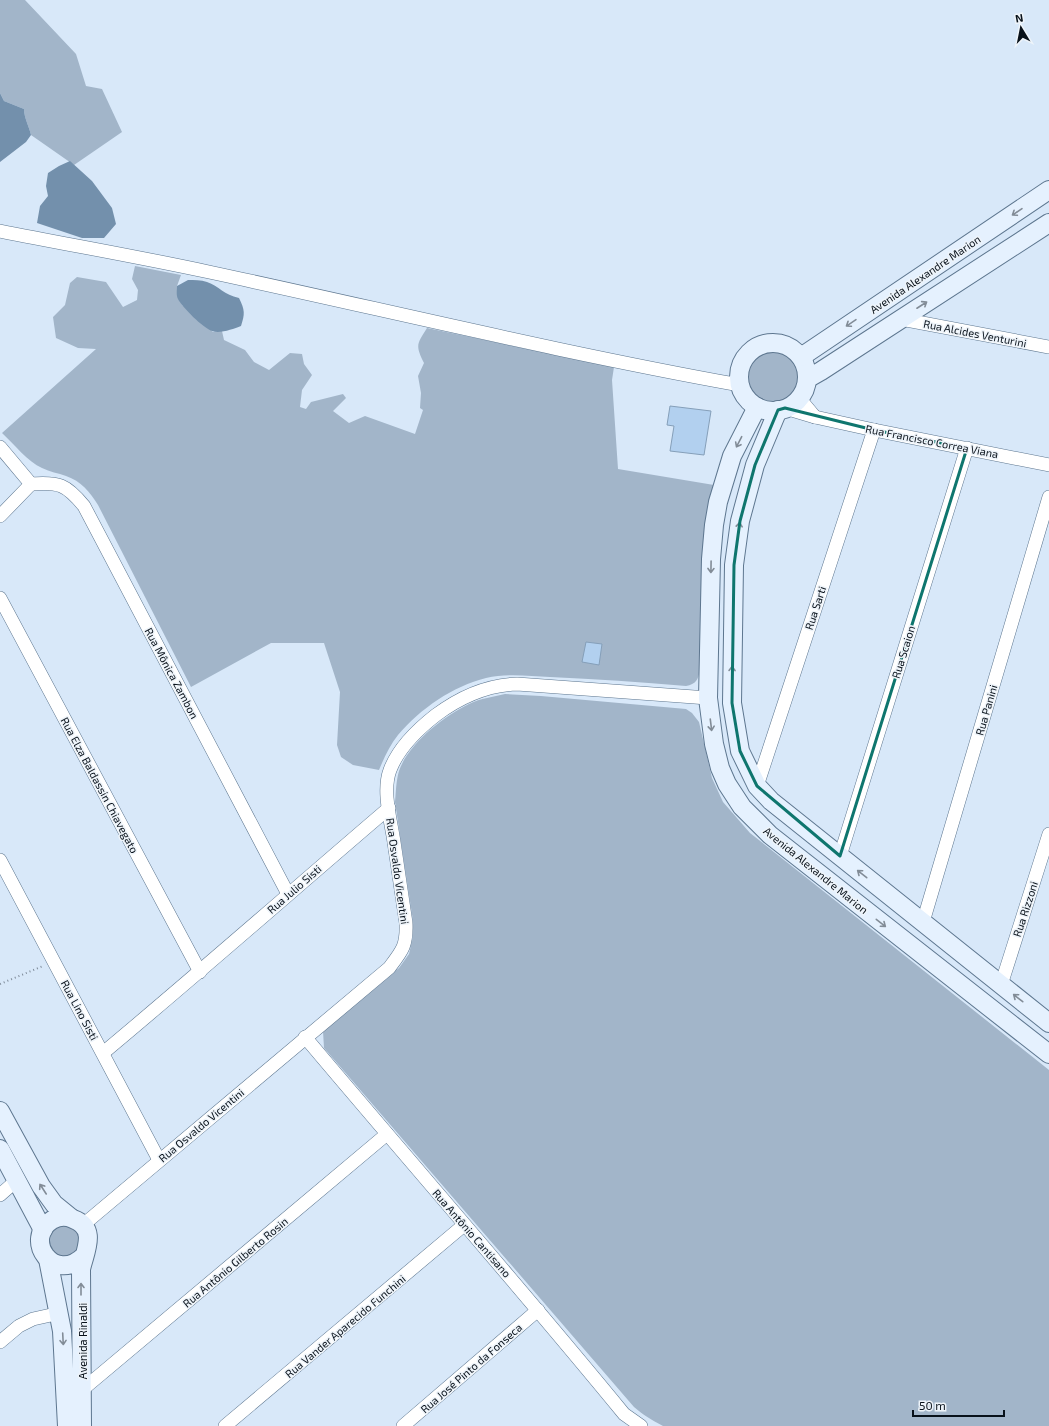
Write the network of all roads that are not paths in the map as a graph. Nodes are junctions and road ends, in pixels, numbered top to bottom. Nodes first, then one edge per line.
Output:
1 (1049, 190) edge
2 (1045, 229) edge
3 (0, 231) edge
4 (901, 319) junction
5 (1049, 347) edge
6 (801, 357) junction
7 (807, 378) junction
8 (740, 385) junction
9 (788, 405) junction
10 (757, 407) junction
11 (874, 430) junction
12 (0, 447) edge
13 (967, 448) junction
14 (1049, 465) edge
15 (31, 484) junction
16 (1049, 497) edge
17 (0, 516) edge
18 (0, 598) edge
19 (708, 698) junction
20 (757, 786) junction
21 (389, 808) junction
22 (1049, 834) edge
23 (840, 856) junction
24 (0, 860) edge
25 (288, 894) junction
26 (923, 922) junction
27 (200, 972) junction
28 (1001, 985) junction
29 (1049, 1023) edge
30 (305, 1037) junction
31 (103, 1054) junction
32 (1049, 1054) edge
33 (0, 1111) edge
34 (387, 1134) junction
35 (0, 1149) edge
36 (159, 1160) junction
37 (17, 1180) junction
38 (0, 1195) edge
39 (77, 1221) junction
40 (464, 1225) junction
41 (43, 1230) junction
42 (84, 1256) junction
43 (48, 1259) junction
44 (538, 1310) junction
45 (60, 1314) junction
46 (0, 1342) edge
47 (82, 1390) junction
48 (67, 1426) edge
49 (82, 1426) edge
50 (225, 1426) edge
51 (404, 1426) edge
52 (641, 1426) edge

1 -> 6 street, Avenida Alexandre Marion
4 -> 2 street
3 - 8 street
4 - 5 street, Rua Alcides Venturini
4 - 7 street
6 - 7 street
6 - 8 street
7 - 9 street
8 - 10 street
9 - 10 street
9 - 11 street, Rua Francisco Correa Viana
20 -> 9 street
10 -> 19 street, Avenida Alexandre Marion
11 - 13 street, Rua Francisco Correa Viana
11 - 20 street, Rua Sarti
12 - 15 street
13 - 14 street, Rua Francisco Correa Viana
13 - 23 street, Rua Scaion
15 - 17 street
15 - 25 street, Rua Mônica Zambon
16 - 26 street, Rua Panini
18 - 27 street, Rua Elza Baldassin Chiavegato
19 - 21 street, Rua Osvaldo Vicentini
19 -> 32 street, Avenida Alexandre Marion
20 - 23 street
21 - 25 street, Rua Julio Sisti
21 - 30 street, Rua Osvaldo Vicentini
22 - 28 street, Rua Rizzoni
26 -> 23 street
24 - 31 street, Rua Lino Sisti
25 - 27 street, Rua Julio Sisti
26 - 28 street
27 - 31 street, Rua Julio Sisti
29 -> 28 street
30 - 34 street, Rua Antônio Cantisano
30 - 36 street, Rua Osvaldo Vicentini
31 - 36 street, Rua Lino Sisti
39 -> 33 street
34 - 40 street, Rua Antônio Cantisano
34 - 47 street, Rua Antônio Gilberto Rosin
35 - 37 street
36 - 39 street, Rua Osvaldo Vicentini
37 - 38 street
37 - 41 street
39 - 41 street
39 - 42 street
40 - 44 street, Rua Antônio Cantisano
40 - 50 street, Rua Vander Aparecido Funchini
41 - 43 street
42 - 43 street
47 -> 42 street, Avenida Rinaldi
43 - 45 street, Avenida Rinaldi
44 - 51 street, Rua José Pinto da Fonseca
44 - 52 street, Rua Antônio Cantisano
45 - 46 street
45 -> 48 street, Avenida Rinaldi
47 - 49 street, Avenida Rinaldi

